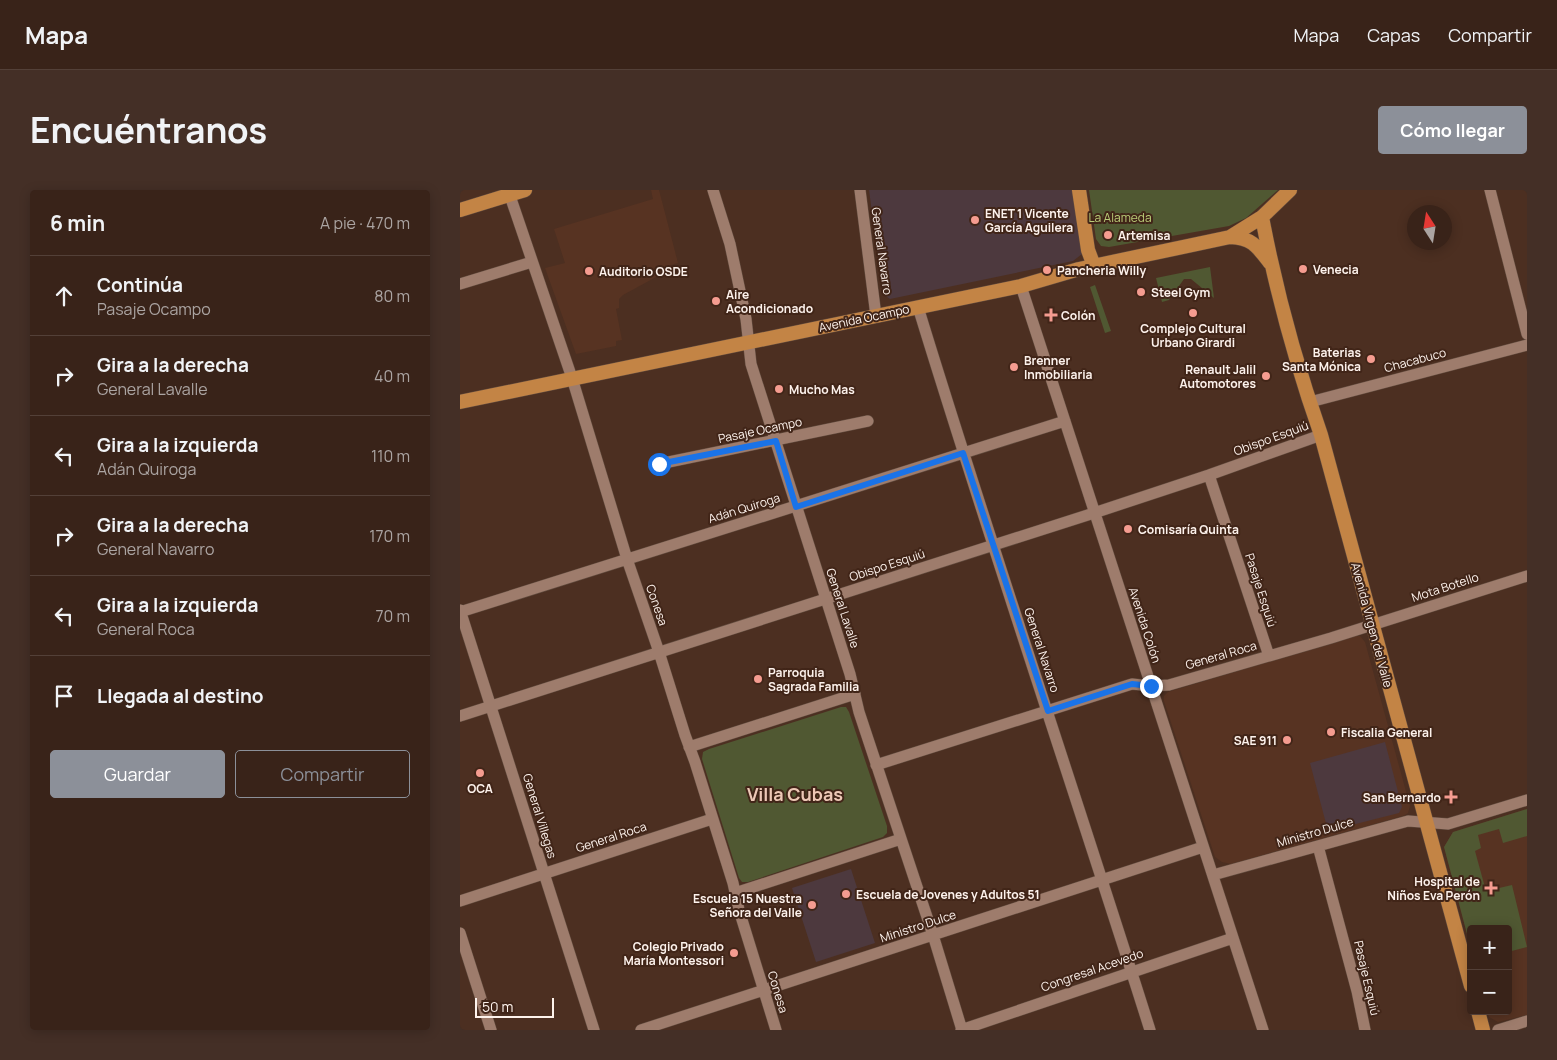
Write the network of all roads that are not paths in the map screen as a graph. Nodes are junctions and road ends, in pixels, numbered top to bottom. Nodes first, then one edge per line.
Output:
1 (525, 190) edge
2 (713, 190) edge
3 (860, 190) edge
4 (1080, 190) edge
5 (1290, 190) edge
6 (1490, 190) edge
7 (509, 192) edge
8 (460, 210) edge
9 (1262, 217) junction
10 (1230, 237) junction
11 (532, 262) junction
12 (1094, 266) junction
13 (1272, 266) junction
14 (460, 284) edge
15 (1021, 286) junction
16 (918, 307) junction
17 (876, 316) junction
18 (1527, 334) edge
19 (748, 341) junction
20 (1527, 345) edge
21 (572, 378) junction
22 (460, 402) edge
23 (1310, 402) junction
24 (868, 421) dead end
25 (1064, 421) junction
26 (1321, 435) junction
27 (776, 441) junction
28 (963, 453) junction
29 (659, 464) dead end
30 (1208, 475) junction
31 (796, 507) junction
32 (1094, 513) junction
33 (994, 545) junction
34 (627, 559) junction
35 (1527, 576) edge
36 (826, 599) junction
37 (460, 611) edge
38 (1372, 625) junction
39 (659, 652) junction
40 (1269, 656) junction
41 (1151, 686) junction
42 (855, 694) junction
43 (491, 706) junction
44 (1048, 711) junction
45 (460, 716) edge
46 (689, 747) junction
47 (876, 765) junction
48 (1527, 800) edge
49 (712, 819) junction
50 (1426, 822) junction
51 (901, 839) junction
52 (1318, 846) junction
53 (1203, 847) junction
54 (543, 874) junction
55 (1213, 875) junction
56 (1102, 879) junction
57 (736, 893) junction
58 (460, 901) edge
59 (460, 933) edge
60 (933, 935) junction
61 (1233, 938) junction
62 (1131, 971) junction
63 (1467, 971) edge
64 (763, 990) junction
65 (1479, 1015) edge
66 (1527, 1021) edge
67 (491, 1030) edge
68 (594, 1030) edge
69 (641, 1030) edge
70 (776, 1030) edge
71 (962, 1030) edge
72 (1150, 1030) edge
73 (1263, 1030) edge
74 (1365, 1030) edge
75 (1483, 1030) edge
76 (1498, 1030) edge

1 - 7 main road
2 - 19 street, General Lavalle
3 - 17 street, General Navarro
4 - 12 main road
5 - 9 main road, Avenida Ocampo
6 - 18 street
7 - 8 main road
7 - 11 street, Conesa
9 - 10 main road, Avenida Ocampo
9 - 13 main road, Avenida Virgen del Valle
10 - 12 main road, Avenida Ocampo
10 - 13 main road, Avenida Virgen del Valle
11 - 14 street
11 - 21 street, Conesa
12 - 15 main road, Avenida Ocampo
13 - 23 main road, Avenida Virgen del Valle
15 - 16 main road, Avenida Ocampo
15 - 25 street, Avenida Colón
16 - 17 main road, Avenida Ocampo
16 - 28 street, General Navarro
17 - 19 main road, Avenida Ocampo
19 - 21 main road, Avenida Ocampo
19 - 27 street, General Lavalle
20 - 23 street, Chacabuco
21 - 22 main road, Avenida Ocampo
21 - 34 street, Conesa
23 - 26 main road, Avenida Virgen del Valle
24 - 27 street, Pasaje Ocampo
25 - 28 street, Adán Quiroga
25 - 32 street, Avenida Colón
26 - 30 street, Obispo Esquiú
26 - 38 main road, Avenida Virgen del Valle
27 - 29 street, Pasaje Ocampo
27 - 31 street, General Lavalle
28 - 31 street, Adán Quiroga
28 - 33 street, General Navarro
30 - 32 street, Obispo Esquiú
30 - 40 street, Pasaje Esquiú
31 - 34 street, Adán Quiroga
31 - 36 street, General Lavalle
32 - 33 street, Obispo Esquiú
32 - 41 street, Avenida Colón
33 - 36 street, Obispo Esquiú
33 - 44 street, General Navarro
34 - 37 street, Adán Quiroga
34 - 39 street, Conesa
35 - 38 street, Mota Botello
36 - 39 street, Obispo Esquiú
36 - 42 street, General Lavalle
37 - 43 street, General Villegas
38 - 40 street, General Roca
38 - 50 main road, Avenida Virgen del Valle
39 - 43 street, Obispo Esquiú
39 - 46 street, Conesa
40 - 41 street, General Roca
41 - 44 street, General Roca
41 - 53 street, Avenida Colón
42 - 46 street
42 - 47 street, General Lavalle
43 - 45 street, Obispo Esquiú
43 - 54 street, General Villegas
44 - 47 street, General Roca
44 - 56 street, General Navarro
46 - 49 street, Conesa
47 - 51 street, General Lavalle
48 - 50 street, Ministro Dulce
49 - 54 street, General Roca
49 - 57 street, Conesa
50 - 52 street, Ministro Dulce
50 - 63 main road, Avenida Virgen del Valle
51 - 57 street
51 - 60 street, General Lavalle
52 - 55 street, Ministro Dulce
52 - 74 street, Pasaje Esquiú
53 - 55 street, Avenida Colón
53 - 56 street, Ministro Dulce
54 - 58 street, General Roca
54 - 68 street, General Villegas
55 - 61 street, Avenida Colón
56 - 60 street, Ministro Dulce
56 - 62 street, General Navarro
57 - 64 street, Conesa
59 - 67 street
60 - 64 street, Ministro Dulce
60 - 71 street, General Lavalle
61 - 62 street, Congresal Acevedo
61 - 73 street, Avenida Colón
62 - 71 street, Congresal Acevedo
62 - 72 street, General Navarro
64 - 69 street, Ministro Dulce
64 - 70 street, Conesa
65 - 75 main road
66 - 76 street

